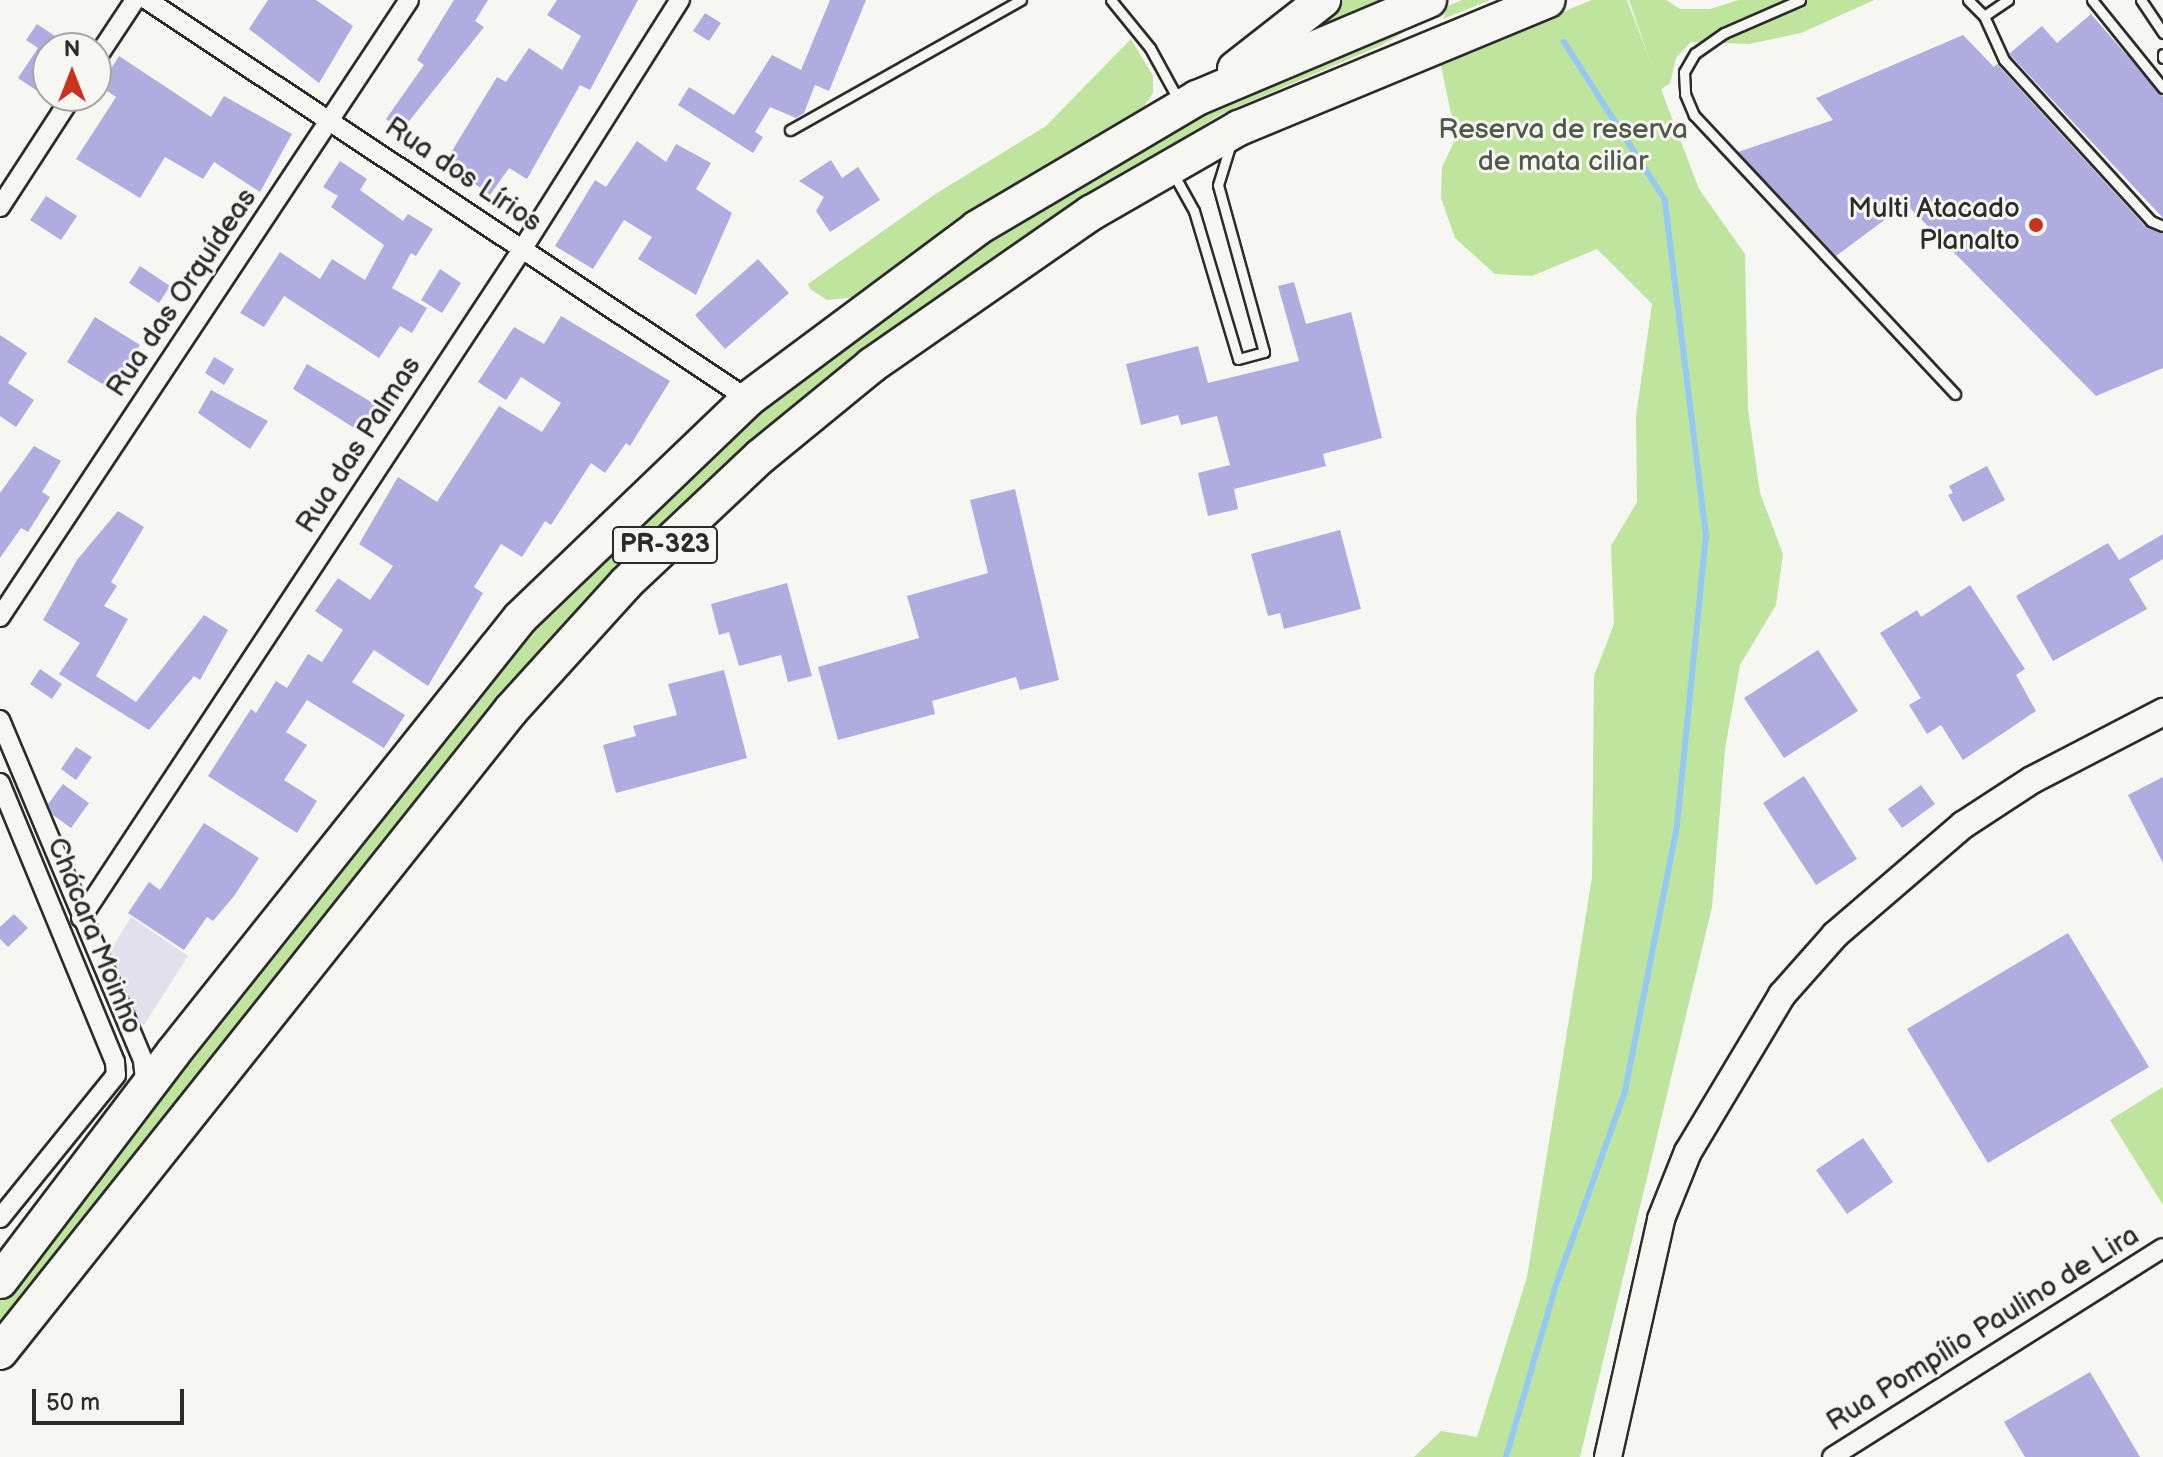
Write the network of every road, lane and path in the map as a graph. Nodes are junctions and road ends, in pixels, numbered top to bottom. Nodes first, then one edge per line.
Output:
1 (135, 0) edge
2 (147, 0) edge
3 (409, 0) edge
4 (680, 0) edge
5 (1021, 0) edge
6 (1111, 0) edge
7 (1323, 0) edge
8 (1430, 0) edge
9 (1548, 0) edge
10 (1800, 0) edge
11 (1968, 0) edge
12 (2008, 0) edge
13 (2092, 0) edge
14 (2141, 0) edge
15 (1984, 16) junction
16 (2163, 33) edge
17 (112, 35) edge
18 (2163, 88) edge
19 (1190, 103) junction
20 (62, 112) edge
21 (330, 120) junction
22 (1239, 128) junction
23 (790, 130) dead end
24 (1167, 171) junction
25 (0, 207) edge
26 (2163, 226) edge
27 (523, 248) junction
28 (1955, 394) dead end
29 (748, 399) junction
30 (0, 617) edge
31 (2163, 712) edge
32 (0, 720) edge
33 (0, 783) edge
34 (81, 918) junction
35 (136, 1046) junction
36 (173, 1053) junction
37 (146, 1088) junction
38 (0, 1218) edge
39 (2163, 1248) edge
40 (0, 1281) edge
41 (0, 1352) edge
42 (1608, 1457) edge
43 (1832, 1457) edge

1 - 17 street
2 - 21 street, Rua dos Lírios
3 - 21 street, Rua das Orquídeas
4 - 27 street, Rua das Palmas
5 - 23 lane
6 - 19 lane
7 - 19 highway
8 - 19 highway, PR-323
8 - 22 highway
9 - 22 highway, PR-323
10 - 28 lane
11 - 15 lane
12 - 15 lane
13 - 18 lane
14 - 16 lane
15 - 26 lane
19 - 29 highway, PR-323
20 - 25 street
21 - 27 street, Rua dos Lírios
21 - 30 street, Rua das Orquídeas
22 - 24 highway, PR-323
22 - 24 lane
24 - 41 highway, PR-323
27 - 29 street, Rua dos Lírios
27 - 34 street, Rua das Palmas
29 - 36 highway, PR-323
31 - 42 street
32 - 34 street
33 - 38 street, Chácara Moinho
34 - 35 street
35 - 36 street
35 - 37 street
36 - 37 highway, PR-323
37 - 40 highway, PR-323
39 - 43 street, Rua Pompílio Paulino de Lira

